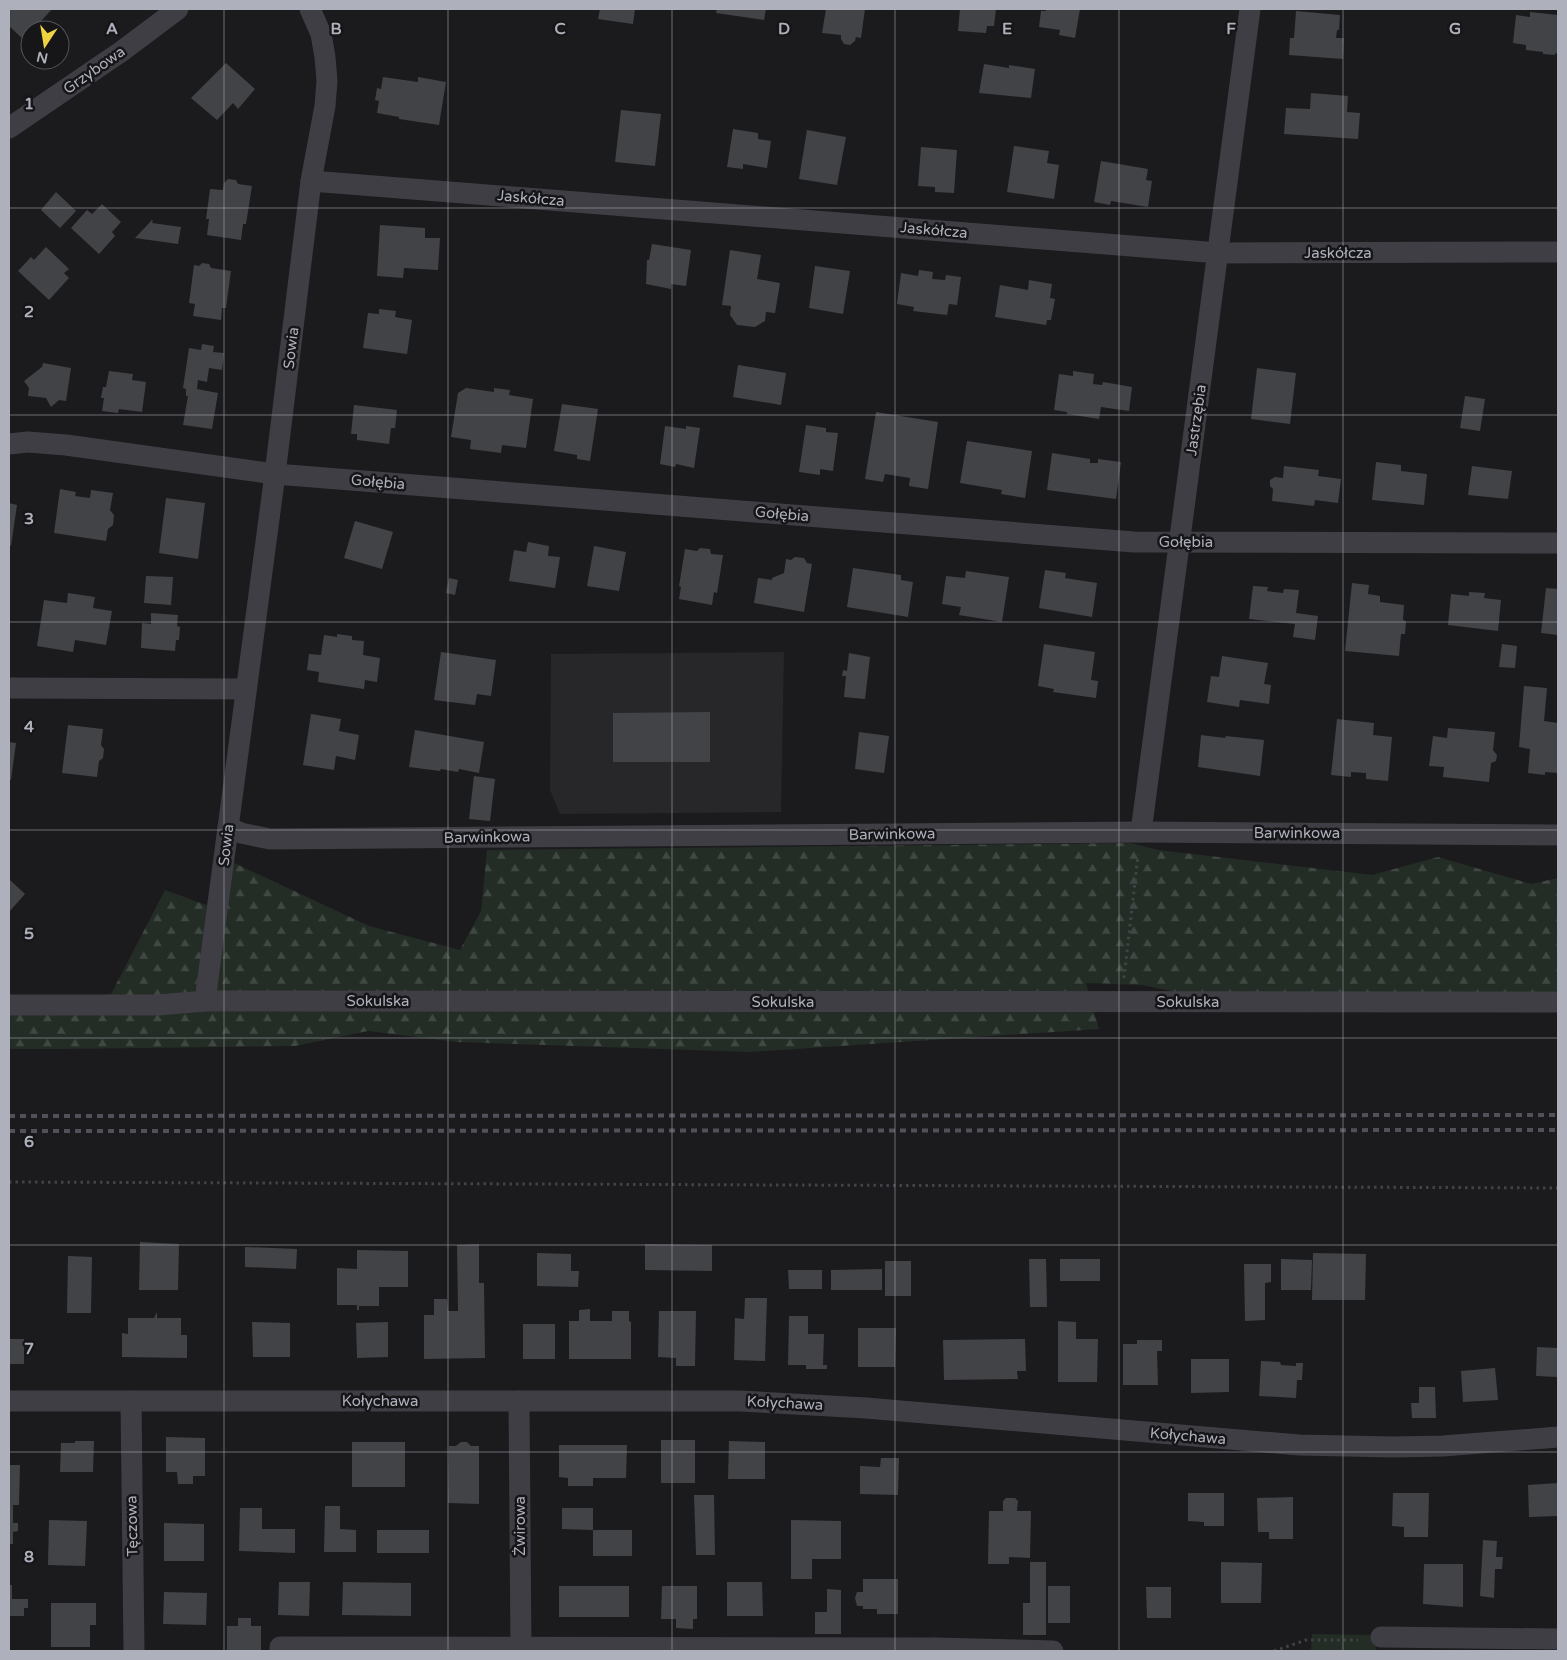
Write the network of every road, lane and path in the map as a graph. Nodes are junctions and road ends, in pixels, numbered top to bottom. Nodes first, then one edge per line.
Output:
1 (310, 9) edge
2 (1250, 9) edge
3 (175, 10) edge
4 (9, 128) edge
5 (311, 181) junction
6 (1558, 252) edge
7 (1219, 253) junction
8 (9, 444) edge
9 (275, 474) junction
10 (1178, 542) junction
11 (1558, 543) edge
12 (9, 688) edge
13 (246, 689) junction
14 (228, 827) junction
15 (1141, 832) junction
16 (1558, 835) edge
17 (205, 1001) junction
18 (1122, 1002) junction
19 (1558, 1002) edge
20 (9, 1005) edge
21 (9, 1182) edge
22 (1558, 1188) edge
23 (9, 1401) edge
24 (131, 1401) junction
25 (519, 1401) junction
26 (1558, 1438) edge
27 (1371, 1639) joint
28 (1558, 1639) edge
29 (521, 1649) edge
30 (935, 1650) edge
31 (134, 1651) edge
32 (280, 1651) edge
33 (1053, 1651) edge
34 (1274, 1651) edge

1 - 5 street, Sowia
2 - 7 street, Jastrzębia
3 - 4 street, Grzybowa
5 - 7 street, Jaskółcza
5 - 9 street, Sowia
6 - 7 street, Jaskółcza
7 - 10 street, Jastrzębia
8 - 9 street, Gołębia
9 - 10 street, Gołębia
9 - 13 street, Sowia
10 - 11 street, Gołębia
10 - 15 street, Jastrzębia
12 - 13 street
13 - 14 street, Sowia
14 - 15 street, Barwinkowa
14 - 17 street, Sowia
15 - 16 street, Barwinkowa
15 - 18 path
17 - 18 street, Sokulska
17 - 20 street, Sokulska
18 - 19 street, Sokulska
21 - 22 path
23 - 24 street, Kołychawa
24 - 25 street, Kołychawa
24 - 31 street, Tęczowa
25 - 26 street, Kołychawa
25 - 29 street, Żwirowa
27 - 28 street
27 - 34 path
29 - 30 street
29 - 32 street
30 - 33 street

